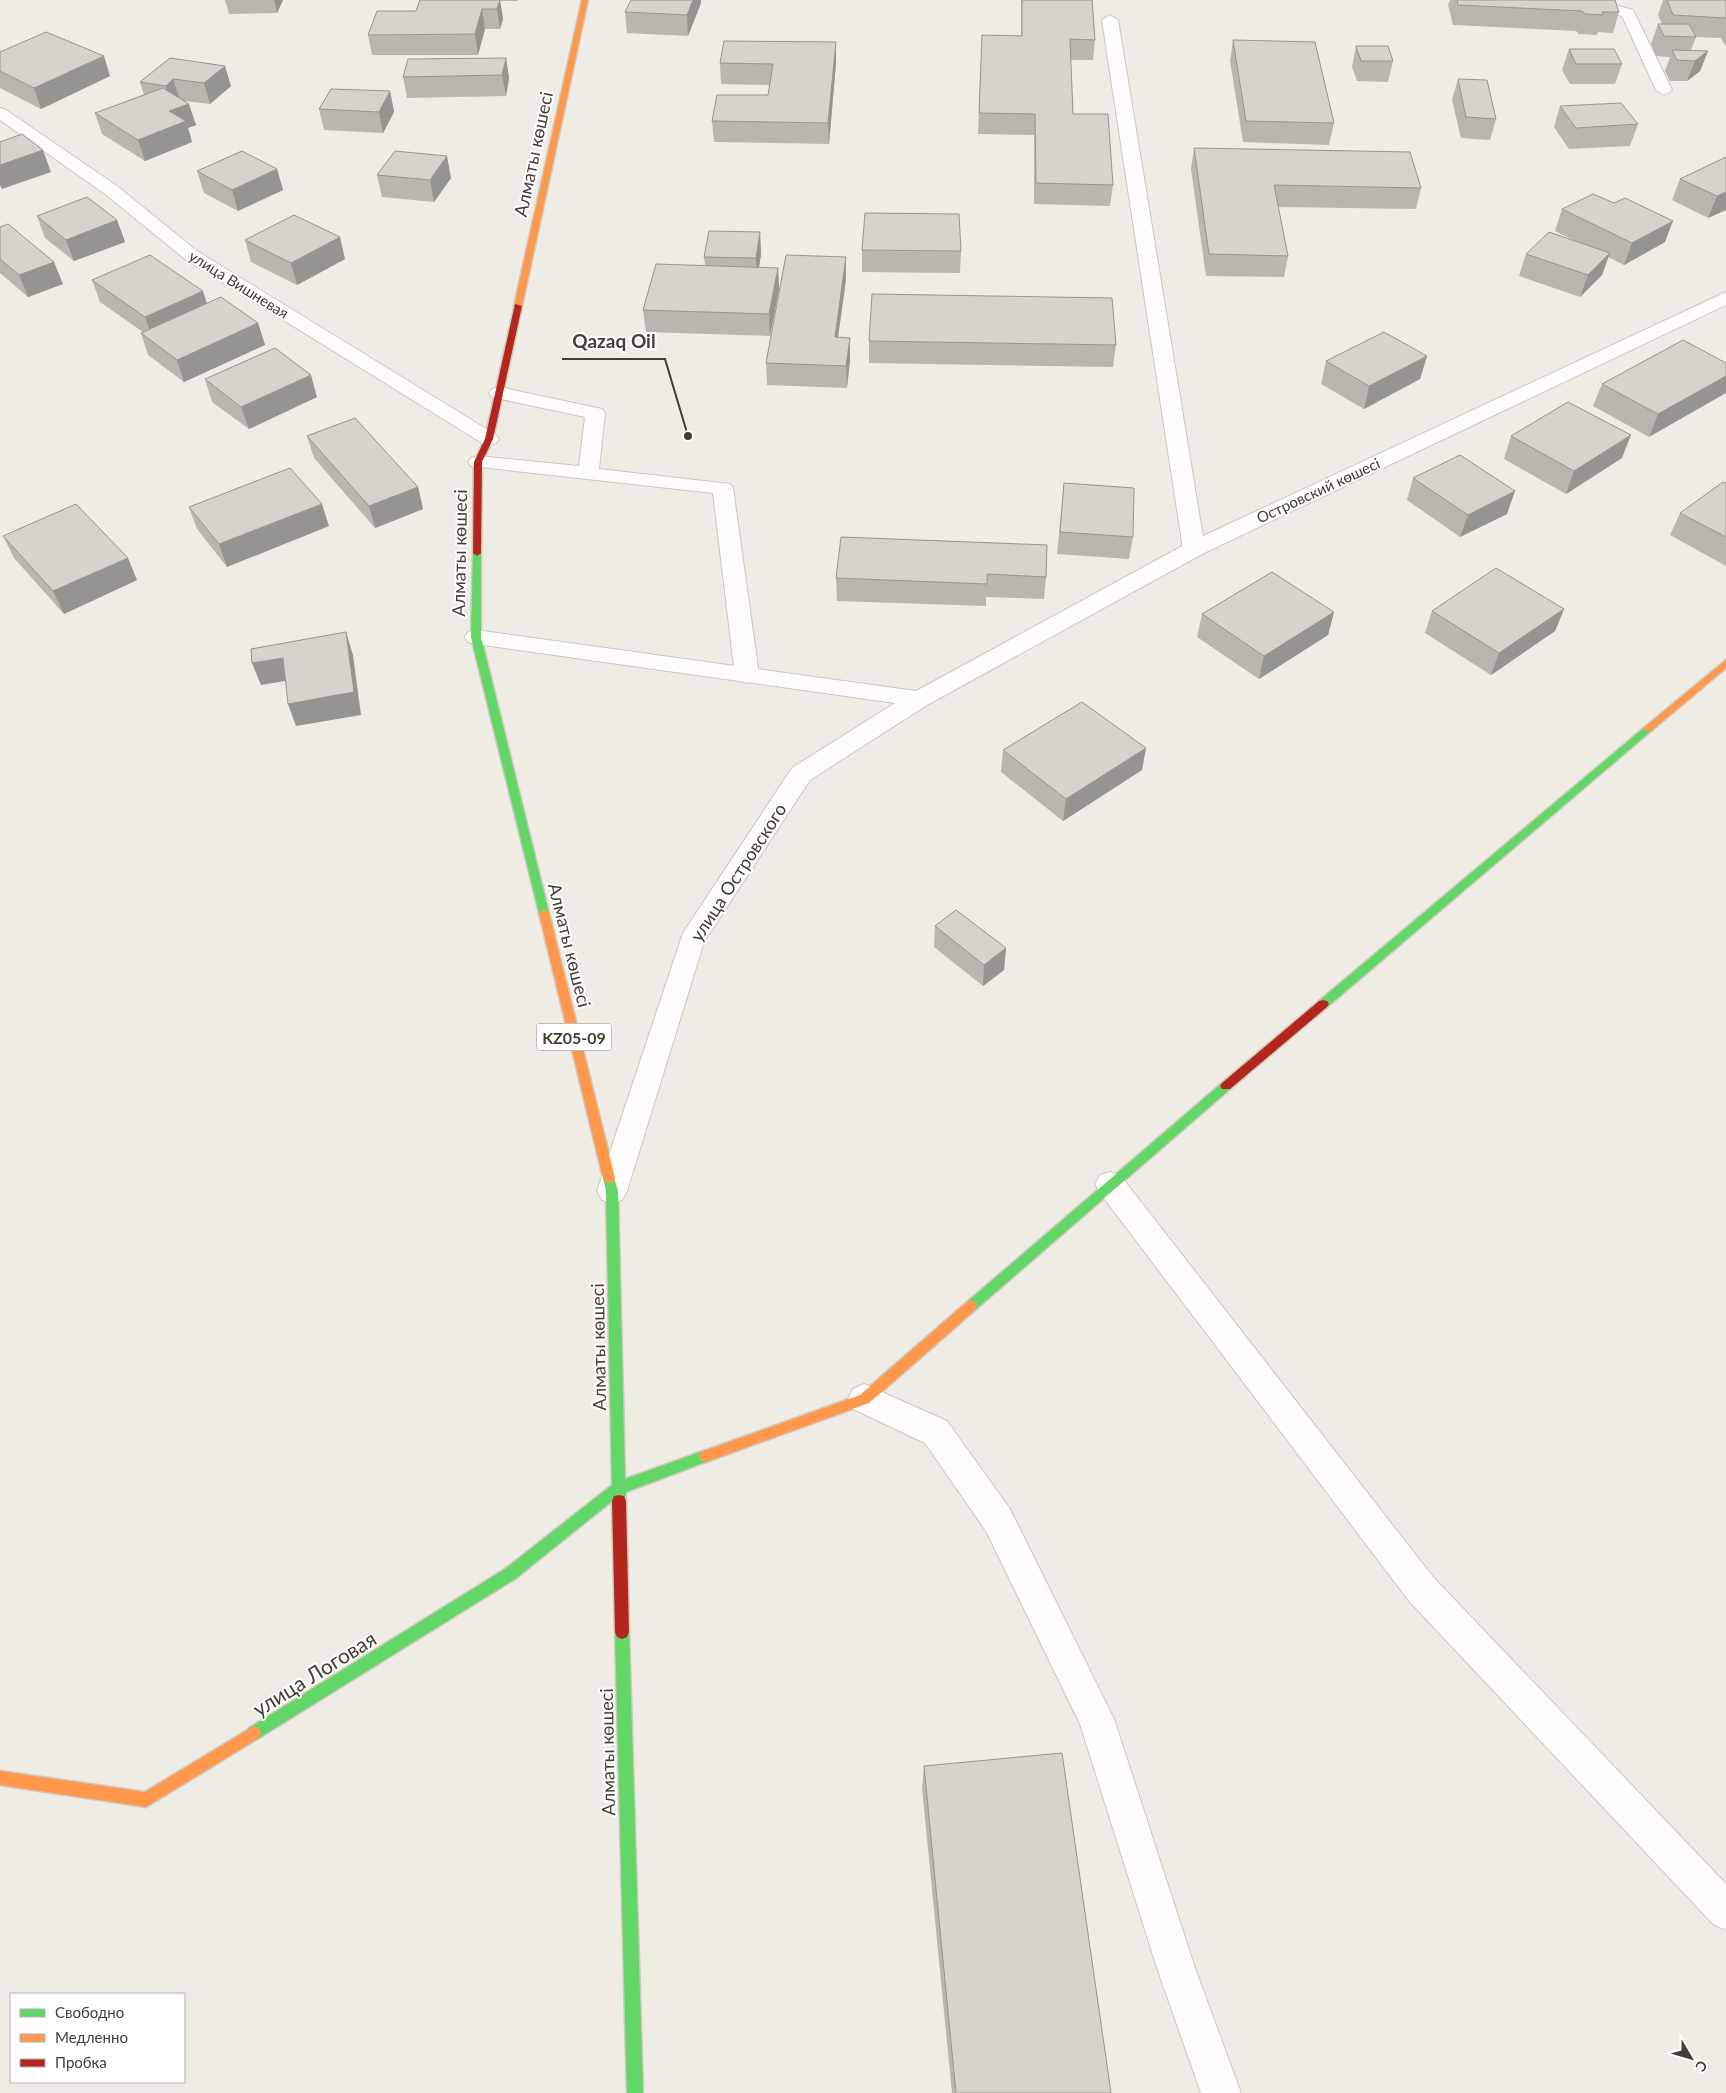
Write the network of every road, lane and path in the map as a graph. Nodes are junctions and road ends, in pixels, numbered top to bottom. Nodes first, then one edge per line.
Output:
1 (585, 0) edge
2 (1526, 0) edge
3 (1110, 20) dead end
4 (1664, 90) dead end
5 (0, 113) edge
6 (1726, 298) edge
7 (498, 393) junction
8 (489, 439) junction
9 (478, 462) junction
10 (588, 474) junction
11 (1194, 549) junction
12 (476, 637) junction
13 (1726, 663) edge
14 (747, 675) junction
15 (919, 699) junction
16 (1110, 1184) junction
17 (612, 1191) junction
18 (864, 1399) junction
19 (619, 1488) junction
20 (0, 1778) edge
21 (1726, 1910) edge
22 (635, 2093) edge
23 (1221, 2093) edge

1 - 7 main road, Алматы көшесі / KZ05-09
2 - 4 street
3 - 11 street
5 - 8 street, улица Вишневая
6 - 11 street, Островский көшесі
7 - 8 main road, Алматы көшесі / KZ05-09
7 - 10 street
8 - 9 main road, Алматы көшесі / KZ05-09
9 - 10 street
9 - 12 main road, Алматы көшесі / KZ05-09
10 - 14 street
11 - 15 street, Островский көшесі
12 - 14 street
12 - 17 main road, Алматы көшесі / KZ05-09
13 - 16 main road
14 - 15 street
15 - 17 street, улица Островского
16 - 18 main road
16 - 21 street
17 - 19 main road, Алматы көшесі / KZ05-09
18 - 19 main road, улица Логовая
18 - 23 street
19 - 20 main road, улица Логовая
19 - 22 main road, Алматы көшесі / KZ05-09

